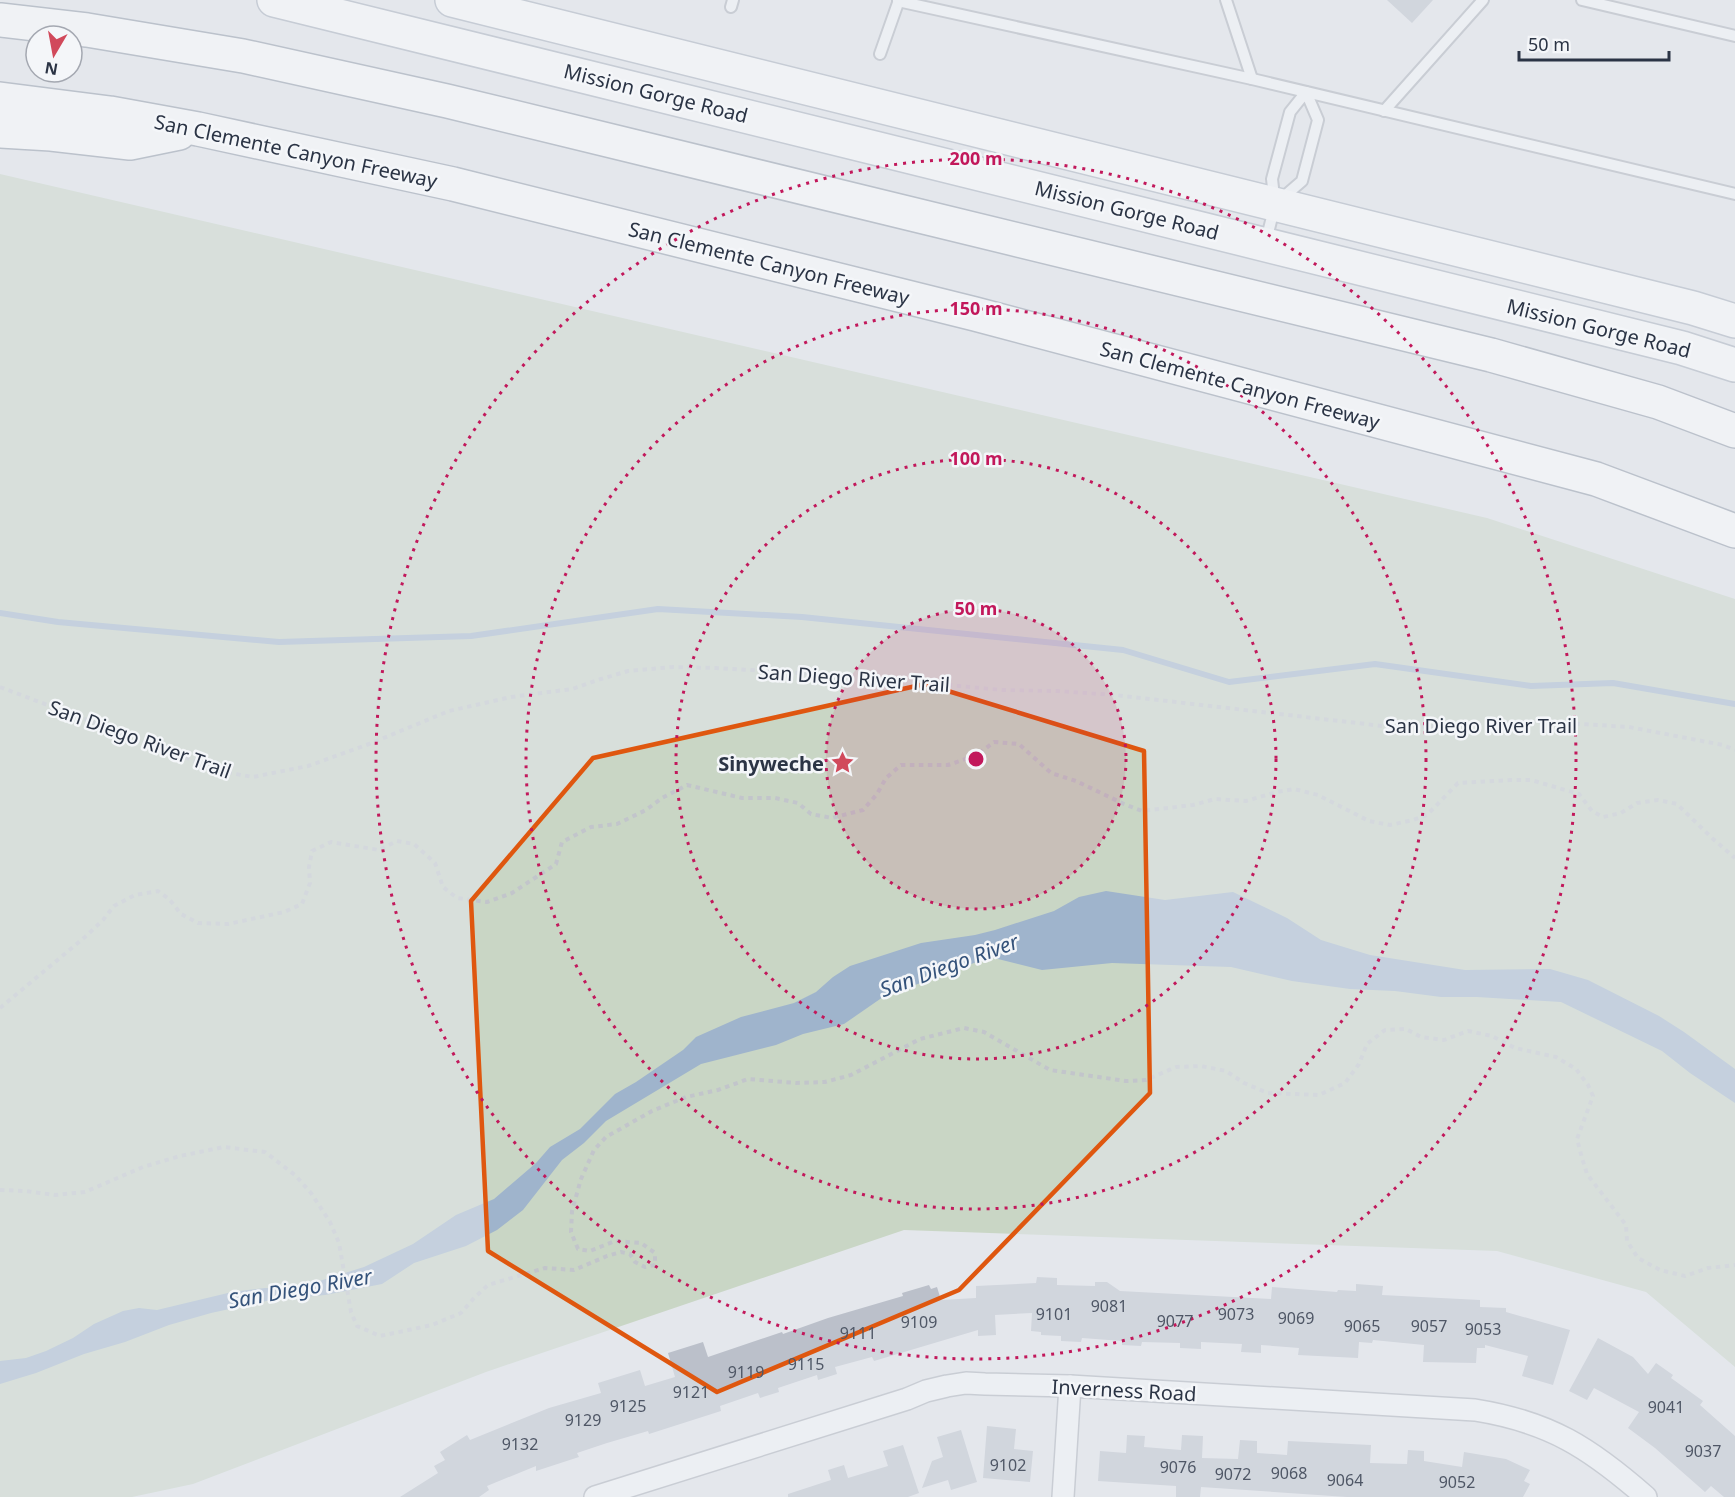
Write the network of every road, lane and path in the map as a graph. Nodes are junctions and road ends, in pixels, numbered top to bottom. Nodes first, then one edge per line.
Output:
1 (13, 0) edge
2 (274, 0) edge
3 (452, 0) edge
4 (898, 0) edge
5 (1226, 0) edge
6 (1483, 0) edge
7 (1582, 0) edge
8 (360, 10) edge
9 (0, 20) edge
10 (87, 30) junction
11 (1735, 36) edge
12 (880, 54) dead end
13 (1252, 78) junction
14 (1306, 92) junction
15 (0, 99) edge
16 (1384, 111) junction
17 (198, 129) junction
18 (0, 132) edge
19 (1735, 194) edge
20 (1275, 204) junction
21 (1265, 245) junction
22 (1735, 321) edge
23 (1735, 364) edge
24 (1735, 431) edge
25 (1735, 531) edge
26 (0, 687) edge
27 (1735, 750) edge
28 (1735, 858) edge
29 (0, 1008) edge
30 (0, 1190) edge
31 (1735, 1265) edge
32 (1070, 1386) junction
33 (595, 1497) edge
34 (1063, 1497) edge
35 (1646, 1497) edge

1 - 10 main road
2 - 8 main road, Mission Gorge Road
3 - 20 main road, Mission Gorge Road
4 - 12 lane
4 - 13 lane
5 - 13 lane
6 - 16 lane
7 - 11 lane
8 - 21 main road, Mission Gorge Road
9 - 10 main road
10 - 24 main road
13 - 14 lane
14 - 16 lane
14 - 20 lane
14 - 20 lane
15 - 17 main road, San Clemente Canyon Freeway
16 - 19 lane
17 - 18 main road
17 - 25 main road, San Clemente Canyon Freeway
20 - 21 lane
20 - 22 main road, Mission Gorge Road
21 - 23 main road, Mission Gorge Road
26 - 27 path, San Diego River Trail
28 - 29 path
30 - 31 path
32 - 33 street, Inverness Road
32 - 34 street
32 - 35 street, Inverness Road

